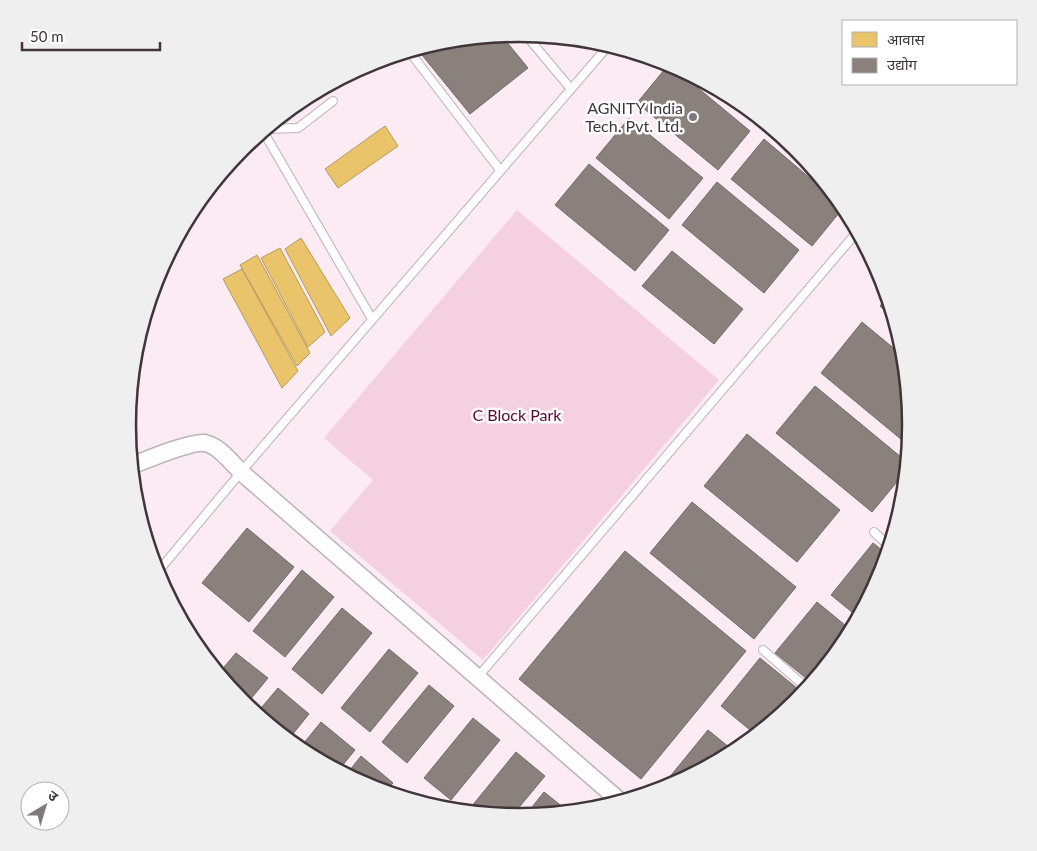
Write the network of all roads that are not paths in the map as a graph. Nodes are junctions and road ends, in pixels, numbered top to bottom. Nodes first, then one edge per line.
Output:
1 (532, 43) edge
2 (603, 52) edge
3 (413, 58) edge
4 (571, 89) junction
5 (333, 101) dead end
6 (276, 129) edge
7 (268, 137) edge
8 (500, 170) junction
9 (852, 238) edge
10 (372, 319) junction
11 (138, 464) edge
12 (241, 472) junction
13 (874, 532) dead end
14 (884, 540) edge
15 (163, 566) edge
16 (764, 650) dead end
17 (477, 678) junction
18 (801, 683) edge
19 (614, 796) edge

1 - 4 lane
2 - 4 lane
3 - 8 lane
4 - 8 lane
5 - 6 lane
7 - 10 lane
8 - 10 lane
9 - 17 lane
10 - 12 lane
11 - 12 street
12 - 15 lane
12 - 17 street
13 - 14 lane
16 - 18 lane
17 - 19 street

